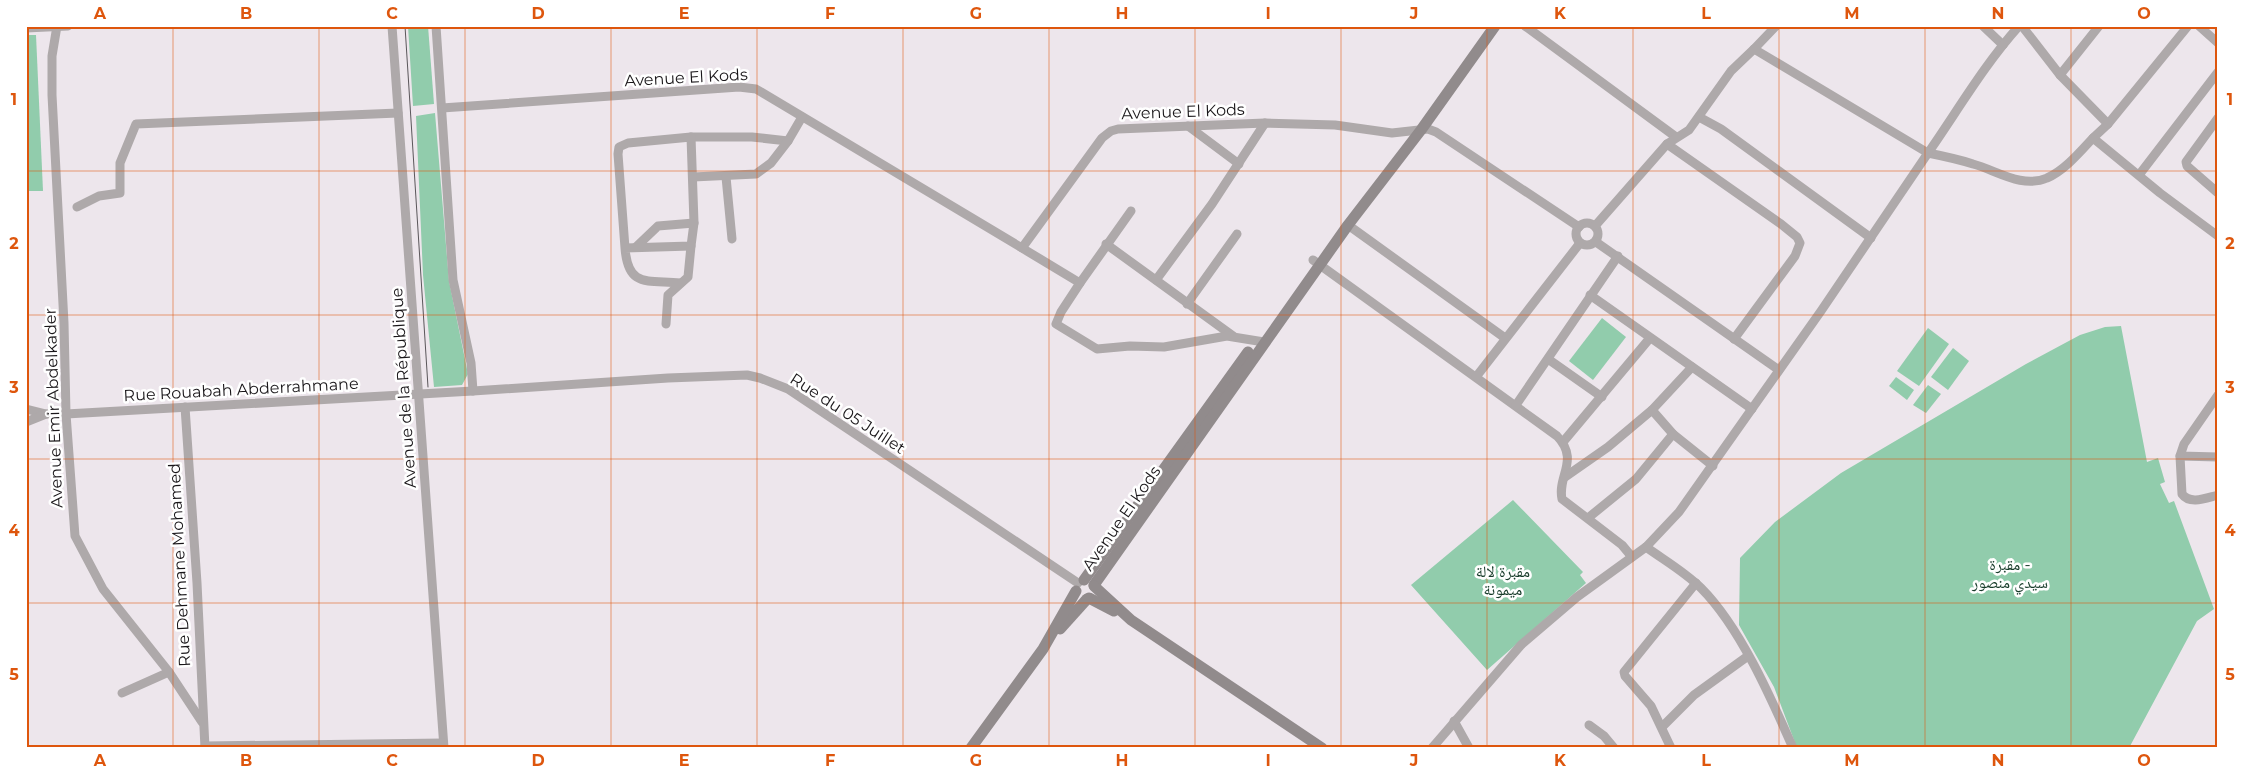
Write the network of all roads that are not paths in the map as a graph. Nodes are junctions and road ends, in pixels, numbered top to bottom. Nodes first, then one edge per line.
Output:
1 (68, 26) edge
2 (392, 26) edge
3 (436, 26) edge
4 (1488, 26) edge
5 (1495, 26) edge
6 (1525, 26) edge
7 (1776, 26) edge
8 (1983, 26) edge
9 (2020, 26) edge
10 (2099, 26) edge
11 (2188, 26) edge
12 (2199, 26) edge
13 (57, 27) edge
14 (26, 28) edge
15 (2218, 42) edge
16 (2003, 45) junction
17 (1754, 49) junction
18 (2218, 72) edge
19 (2060, 75) junction
20 (442, 108) junction
21 (398, 113) junction
22 (802, 117) junction
23 (1699, 118) junction
24 (2218, 118) edge
25 (1266, 123) junction
26 (2108, 124) junction
27 (1188, 126) junction
28 (1417, 131) junction
29 (691, 137) junction
30 (1676, 137) junction
31 (2093, 138) junction
32 (788, 141) junction
33 (1667, 144) junction
34 (1928, 153) junction
35 (1239, 164) junction
36 (2139, 175) junction
37 (693, 177) junction
38 (726, 177) junction
39 (2218, 194) edge
40 (77, 208) dead end
41 (1131, 211) dead end
42 (694, 223) junction
43 (1348, 224) junction
44 (1595, 226) junction
45 (1579, 227) junction
46 (1237, 234) dead end
47 (2218, 236) edge
48 (1870, 238) junction
49 (732, 239) dead end
50 (1580, 242) junction
51 (1596, 242) junction
52 (1106, 244) junction
53 (691, 246) junction
54 (636, 247) junction
55 (625, 248) junction
56 (1022, 248) junction
57 (1618, 256) junction
58 (1316, 262) junction
59 (1156, 280) junction
60 (680, 283) junction
61 (1080, 283) junction
62 (1590, 295) junction
63 (1187, 304) junction
64 (666, 324) dead end
65 (1233, 336) junction
66 (1505, 338) junction
67 (1650, 338) junction
68 (1734, 339) junction
69 (1260, 341) junction
70 (1548, 359) junction
71 (1692, 367) junction
72 (1779, 370) junction
73 (1476, 377) junction
74 (473, 391) junction
75 (418, 394) junction
76 (2218, 395) edge
77 (1602, 397) junction
78 (1516, 405) junction
79 (185, 406) junction
80 (1752, 409) junction
81 (26, 410) edge
82 (1652, 410) junction
83 (46, 414) junction
84 (66, 414) junction
85 (26, 422) edge
86 (1673, 434) junction
87 (1563, 442) junction
88 (2180, 456) junction
89 (2218, 457) edge
90 (1713, 466) junction
91 (1565, 477) junction
92 (2218, 495) edge
93 (1588, 518) junction
94 (1646, 547) junction
95 (1632, 557) junction
96 (1696, 583) junction
97 (1085, 585) junction
98 (1088, 598) junction
99 (1131, 620) junction
100 (1043, 649) junction
101 (1748, 656) junction
102 (169, 672) junction
103 (122, 694) dead end
104 (1454, 721) junction
105 (202, 722) junction
106 (1589, 724) dead end
107 (1662, 727) junction
108 (443, 745) edge
109 (205, 747) edge
110 (972, 748) edge
111 (1322, 748) edge
112 (1432, 748) edge
113 (1469, 748) edge
114 (1614, 748) edge
115 (1672, 748) edge
116 (1793, 748) edge

1 - 13 street
2 - 21 street, Avenue de la République
3 - 20 street
4 - 28 main road
5 - 28 main road
6 - 30 street
7 - 17 street
8 - 16 street
9 - 16 street
9 - 19 street
10 - 19 street
11 - 26 street
12 - 15 street
13 - 14 street
13 - 84 street, Avenue Emir Abdelkader
16 - 34 street
17 - 23 street
17 - 34 street
18 - 36 street
19 - 26 street
20 - 22 street, Avenue El Kods
20 - 74 street
21 - 40 street
21 - 75 street, Avenue de la République
22 - 32 street
22 - 56 street, Avenue El Kods
23 - 30 street
23 - 48 street
24 - 39 street
25 - 27 street, Avenue El Kods
25 - 28 street, Avenue El Kods
25 - 35 street
26 - 31 street
27 - 35 street
27 - 56 street, Avenue El Kods
28 - 43 main road, Avenue El Kods
28 - 45 street
28 - 58 main road, Avenue El Kods
29 - 32 street
29 - 37 street
29 - 55 street
30 - 33 street
31 - 34 street
31 - 36 street
32 - 38 street
33 - 44 street
33 - 68 street
34 - 48 street
35 - 59 street
36 - 47 street
37 - 38 street
37 - 42 street
38 - 49 street
41 - 52 street
42 - 53 street
42 - 54 street
43 - 58 main road, Avenue El Kods
43 - 66 street
44 - 45 street
44 - 51 street
45 - 50 street
46 - 63 street
48 - 72 street
50 - 51 street
50 - 66 street
51 - 57 street
52 - 59 street
52 - 61 street
53 - 54 street
53 - 60 street
54 - 55 street
55 - 60 street
56 - 61 street
57 - 62 street
57 - 68 street
58 - 69 main road, Avenue El Kods
58 - 73 street
59 - 63 street
60 - 64 street
61 - 65 street
62 - 67 street
62 - 70 street
63 - 65 street
65 - 69 street
66 - 73 street
67 - 71 street
67 - 77 street
68 - 72 street
69 - 97 main road, Avenue El Kods
70 - 77 street
70 - 78 street
71 - 80 street
71 - 82 street
72 - 80 street
73 - 78 street
74 - 75 street, Rue du 05 Juillet
74 - 97 street, Rue du 05 Juillet
75 - 79 street, Rue Rouabah Abderrahmane
75 - 108 street, Avenue de la République
76 - 88 street
77 - 87 street
78 - 87 street
79 - 84 street, Rue Rouabah Abderrahmane
79 - 105 street, Rue Dehmane Mohamed
80 - 90 street
81 - 83 street
82 - 86 street
82 - 91 street
83 - 84 street, Rue Rouabah Abderrahmane
83 - 85 street
84 - 102 street, Avenue Emir Abdelkader
86 - 90 street
86 - 93 street
87 - 91 street
88 - 89 street
88 - 92 street
90 - 94 street
91 - 93 street
93 - 95 street
94 - 95 street
94 - 96 street
95 - 104 street
96 - 101 street
96 - 107 street
97 - 98 main road
97 - 99 main road
97 - 100 main road, Avenue El Kods
98 - 99 main road
98 - 100 main road, Avenue El Kods
99 - 111 main road
100 - 110 main road, Avenue El Kods
101 - 107 street
101 - 116 street
102 - 103 street
102 - 105 street, Avenue Emir Abdelkader
104 - 112 street
104 - 113 street
105 - 109 street, Avenue Emir Abdelkader
106 - 114 street
107 - 115 street
108 - 109 street

